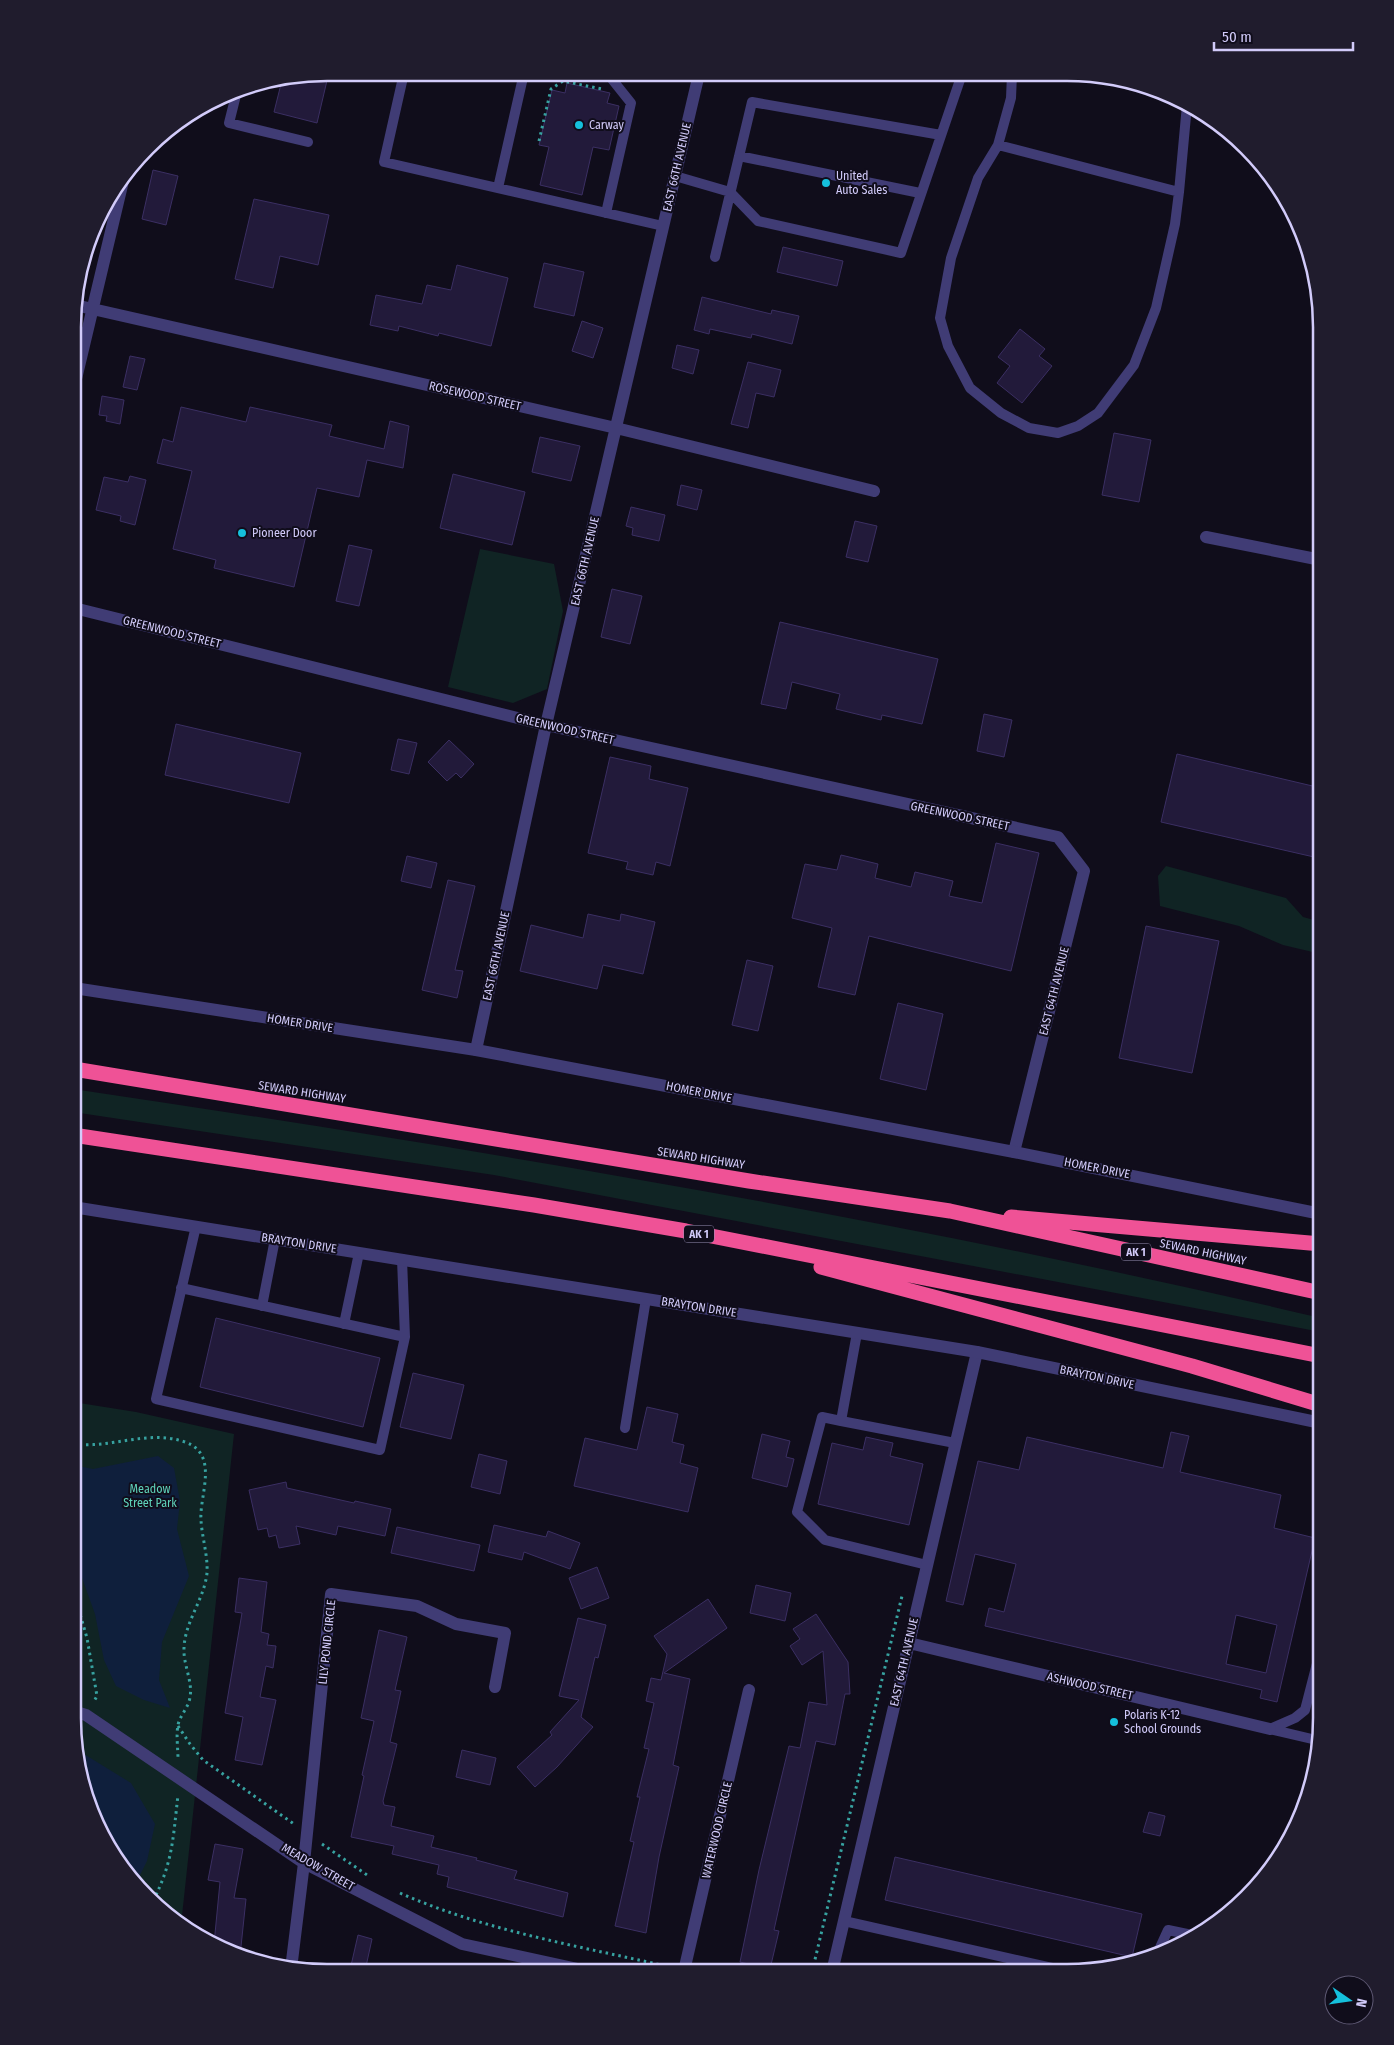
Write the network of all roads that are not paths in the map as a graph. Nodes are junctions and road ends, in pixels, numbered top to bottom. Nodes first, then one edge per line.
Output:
1 (402, 81) edge
2 (522, 81) edge
3 (613, 81) edge
4 (697, 81) edge
5 (960, 81) edge
6 (1012, 81) edge
7 (235, 99) edge
8 (1186, 112) edge
9 (941, 135) junction
10 (308, 142) dead end
11 (998, 145) junction
12 (739, 156) junction
13 (675, 176) junction
14 (498, 188) junction
15 (730, 192) junction
16 (1180, 192) junction
17 (920, 193) junction
18 (119, 196) edge
19 (606, 213) junction
20 (663, 226) junction
21 (715, 257) dead end
22 (82, 307) edge
23 (93, 309) junction
24 (81, 356) edge
25 (616, 428) junction
26 (874, 491) dead end
27 (1206, 536) dead end
28 (1313, 558) edge
29 (81, 610) edge
30 (546, 725) junction
31 (1058, 837) joint
32 (81, 989) edge
33 (476, 1050) junction
34 (81, 1070) edge
35 (81, 1136) edge
36 (1014, 1152) junction
37 (81, 1207) edge
38 (950, 1211) junction
39 (1313, 1212) edge
40 (196, 1226) junction
41 (686, 1231) junction
42 (275, 1239) junction
43 (1313, 1243) edge
44 (359, 1252) junction
45 (402, 1259) junction
46 (182, 1288) junction
47 (1313, 1291) edge
48 (646, 1299) junction
49 (262, 1306) junction
50 (344, 1324) junction
51 (857, 1333) junction
52 (405, 1337) junction
53 (976, 1352) junction
54 (1313, 1354) edge
55 (1313, 1403) edge
56 (841, 1421) junction
57 (1313, 1421) edge
58 (625, 1428) dead end
59 (955, 1443) junction
60 (927, 1565) junction
61 (909, 1643) junction
62 (1313, 1679) edge
63 (496, 1687) dead end
64 (749, 1690) dead end
65 (81, 1714) edge
66 (1270, 1729) junction
67 (1312, 1739) edge
68 (304, 1863) junction
69 (844, 1921) junction
70 (1185, 1933) edge
71 (1161, 1945) edge
72 (292, 1961) edge
73 (555, 1964) edge
74 (687, 1964) edge
75 (834, 1964) edge
76 (1035, 1964) edge

1 - 14 lane
2 - 14 lane
3 - 19 lane
4 - 13 street, EAST 66TH AVENUE
5 - 9 lane
6 - 11 lane
7 - 10 lane
8 - 16 lane
9 - 12 lane
9 - 17 lane
11 - 16 lane
11 - 16 lane
12 - 15 lane
12 - 17 lane
13 - 15 lane
13 - 20 street, EAST 66TH AVENUE
14 - 19 lane
15 - 17 lane
15 - 21 lane
18 - 23 street
19 - 20 lane
20 - 25 street, EAST 66TH AVENUE
22 - 23 street, ROSEWOOD STREET
23 - 24 street
23 - 25 street, ROSEWOOD STREET
25 - 26 street, ROSEWOOD STREET
25 - 30 street, EAST 66TH AVENUE
27 - 28 street
29 - 30 street, GREENWOOD STREET
30 - 31 street, GREENWOOD STREET
30 - 33 street, EAST 66TH AVENUE
31 - 36 street, EAST 64TH AVENUE
32 - 33 street, HOMER DRIVE
33 - 36 street, HOMER DRIVE
34 - 38 highway, SEWARD HIGHWAY / AK 1
35 - 41 highway, AK 1
36 - 39 street, HOMER DRIVE
37 - 40 street, BRAYTON DRIVE
38 - 43 highway
38 - 47 highway, SEWARD HIGHWAY / AK 1
40 - 42 street, BRAYTON DRIVE
40 - 46 lane
41 - 54 highway, AK 1
41 - 55 highway
42 - 44 street, BRAYTON DRIVE
42 - 49 lane
44 - 45 street, BRAYTON DRIVE
44 - 50 lane
45 - 48 street, BRAYTON DRIVE
45 - 52 lane
46 - 49 lane
46 - 52 lane
48 - 51 street, BRAYTON DRIVE
48 - 58 lane
49 - 50 lane
50 - 52 lane
51 - 53 street, BRAYTON DRIVE
51 - 56 lane
53 - 57 street, BRAYTON DRIVE
53 - 59 street, EAST 64TH AVENUE
56 - 59 lane
56 - 60 lane
59 - 60 street, EAST 64TH AVENUE
60 - 61 street, EAST 64TH AVENUE
61 - 66 street, ASHWOOD STREET
61 - 69 street, EAST 64TH AVENUE
62 - 66 lane
63 - 68 street, LILY POND CIRCLE
64 - 74 street, WATERWOOD CIRCLE
65 - 68 street, MEADOW STREET
66 - 67 lane
68 - 72 street, LILY POND CIRCLE
68 - 73 street, MEADOW STREET
69 - 75 street, EAST 64TH AVENUE
69 - 76 lane
70 - 71 lane

